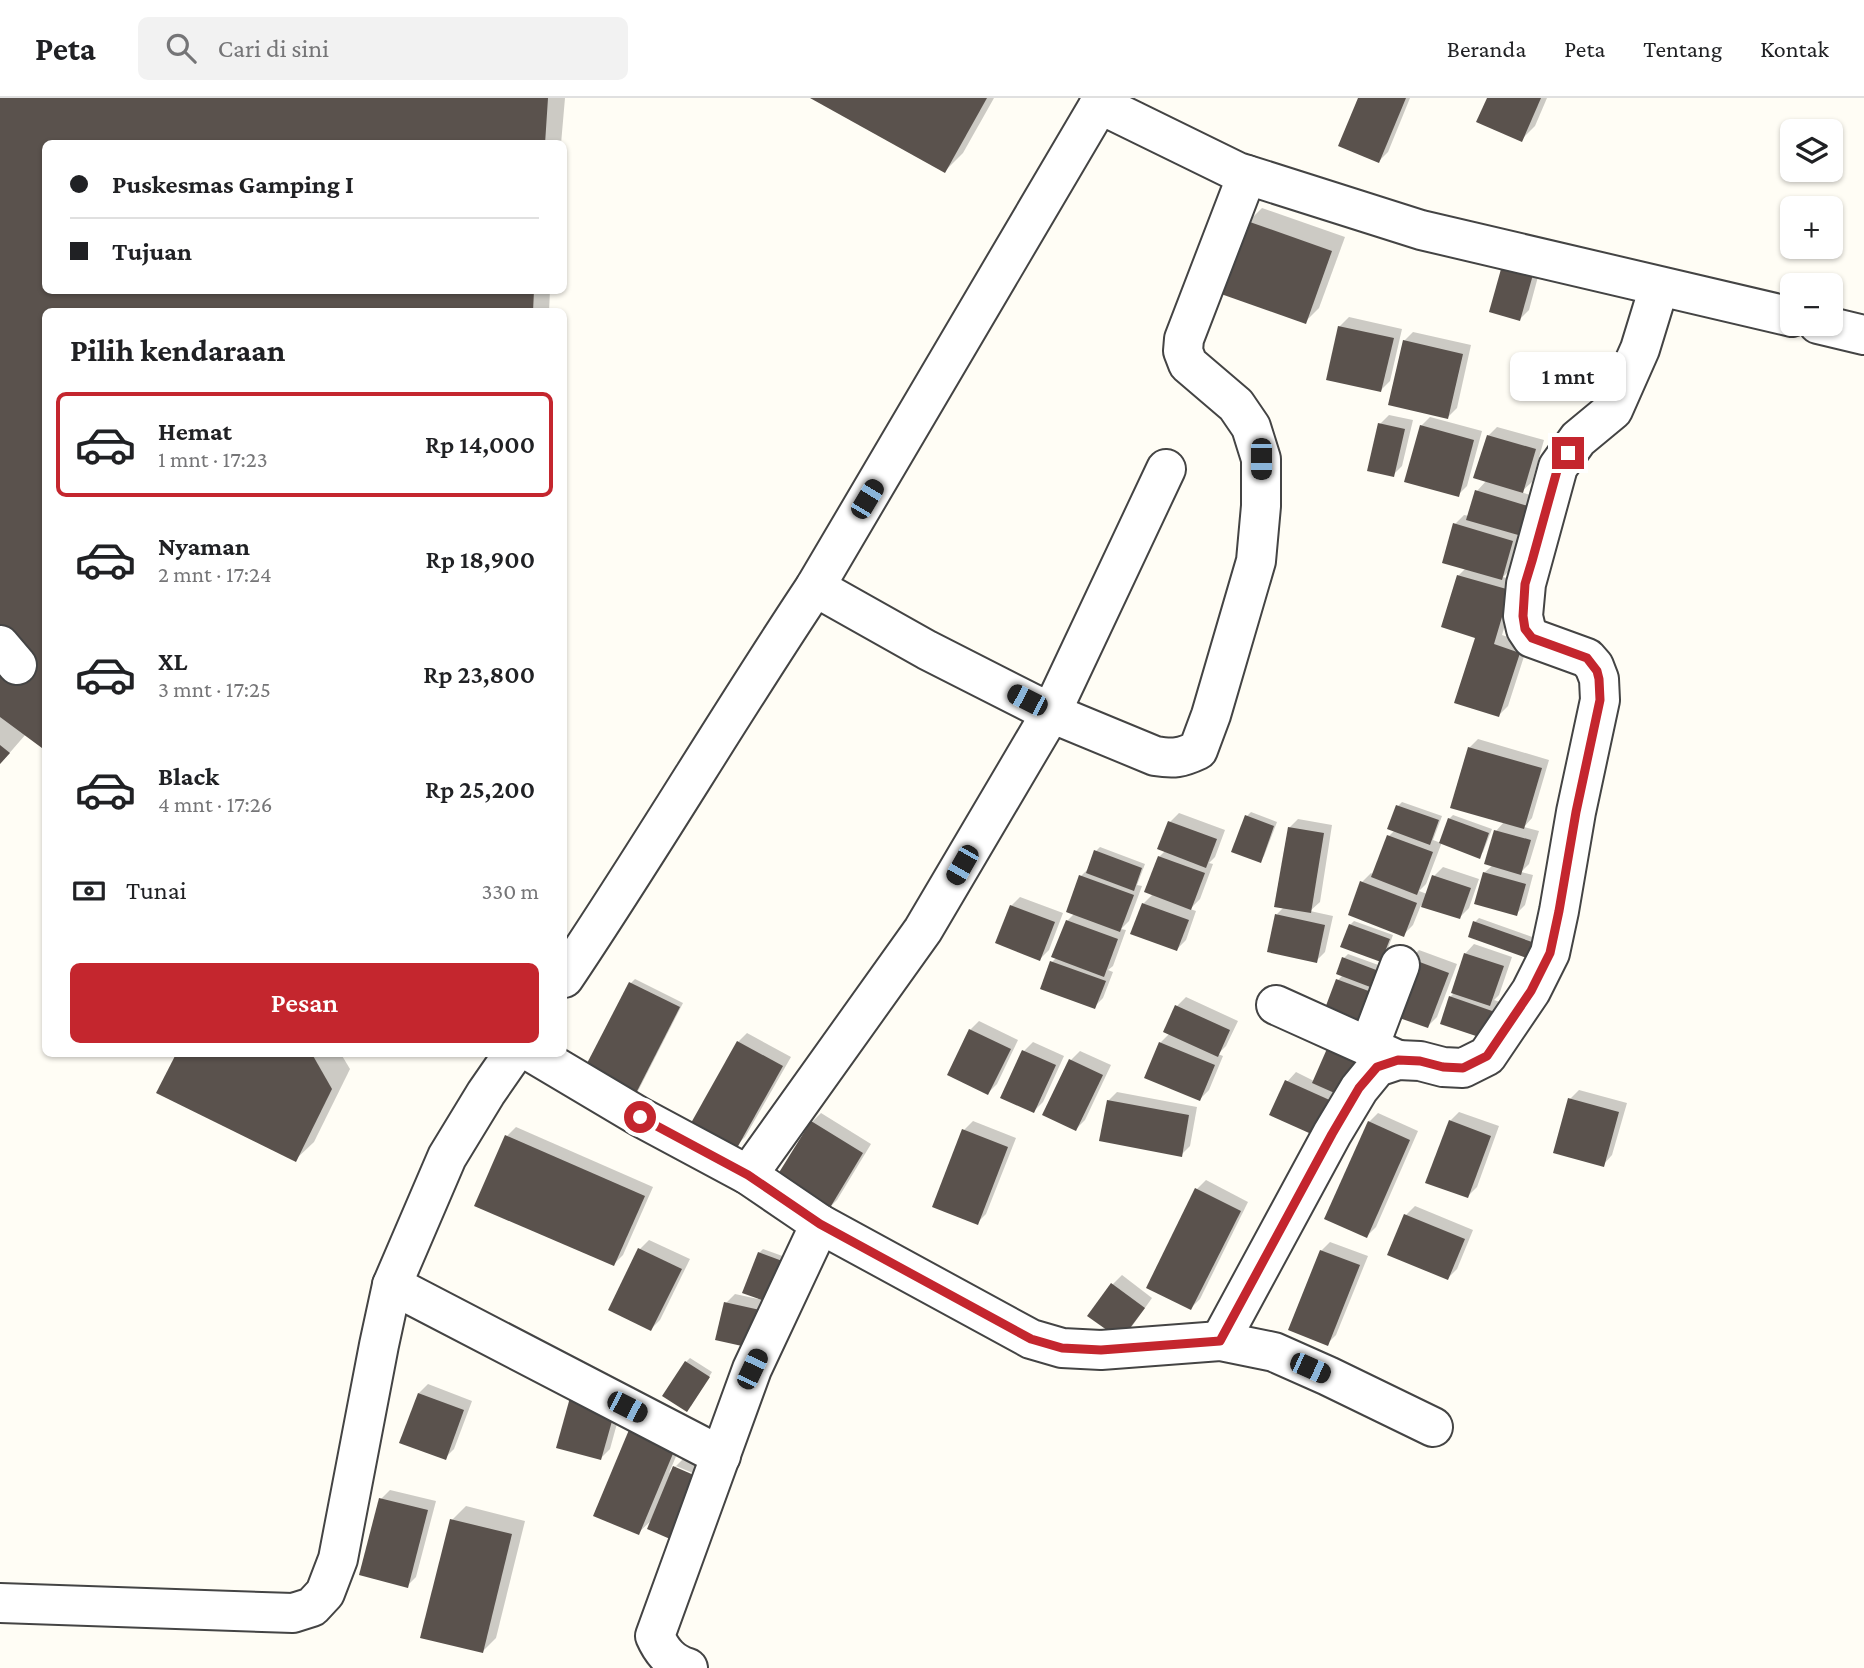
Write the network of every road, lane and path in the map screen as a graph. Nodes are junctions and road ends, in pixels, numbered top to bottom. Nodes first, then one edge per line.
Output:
1 (1101, 101) edge
2 (1247, 175) junction
3 (1659, 287) junction
4 (1780, 314) edge
5 (1843, 330) edge
6 (1864, 335) edge
7 (1166, 469) dead end
8 (815, 587) junction
9 (1051, 713) junction
10 (1400, 965) dead end
11 (567, 973) edge
12 (1276, 1005) dead end
13 (1384, 1053) junction
14 (511, 1057) edge
15 (539, 1057) edge
16 (748, 1175) junction
17 (820, 1224) junction
18 (392, 1285) junction
19 (1220, 1341) junction
20 (1433, 1427) dead end
21 (721, 1456) junction
22 (0, 1603) edge
23 (688, 1668) edge

1 - 2 street
1 - 8 street
2 - 3 street
2 - 9 street
3 - 4 street
3 - 13 street
5 - 6 street
7 - 9 street
8 - 9 street
8 - 11 street
9 - 16 street
10 - 13 street
12 - 13 street
13 - 19 street
14 - 18 street
15 - 16 street
16 - 17 street
17 - 19 street
17 - 21 street
18 - 21 street
18 - 22 street
19 - 20 street
21 - 23 street

